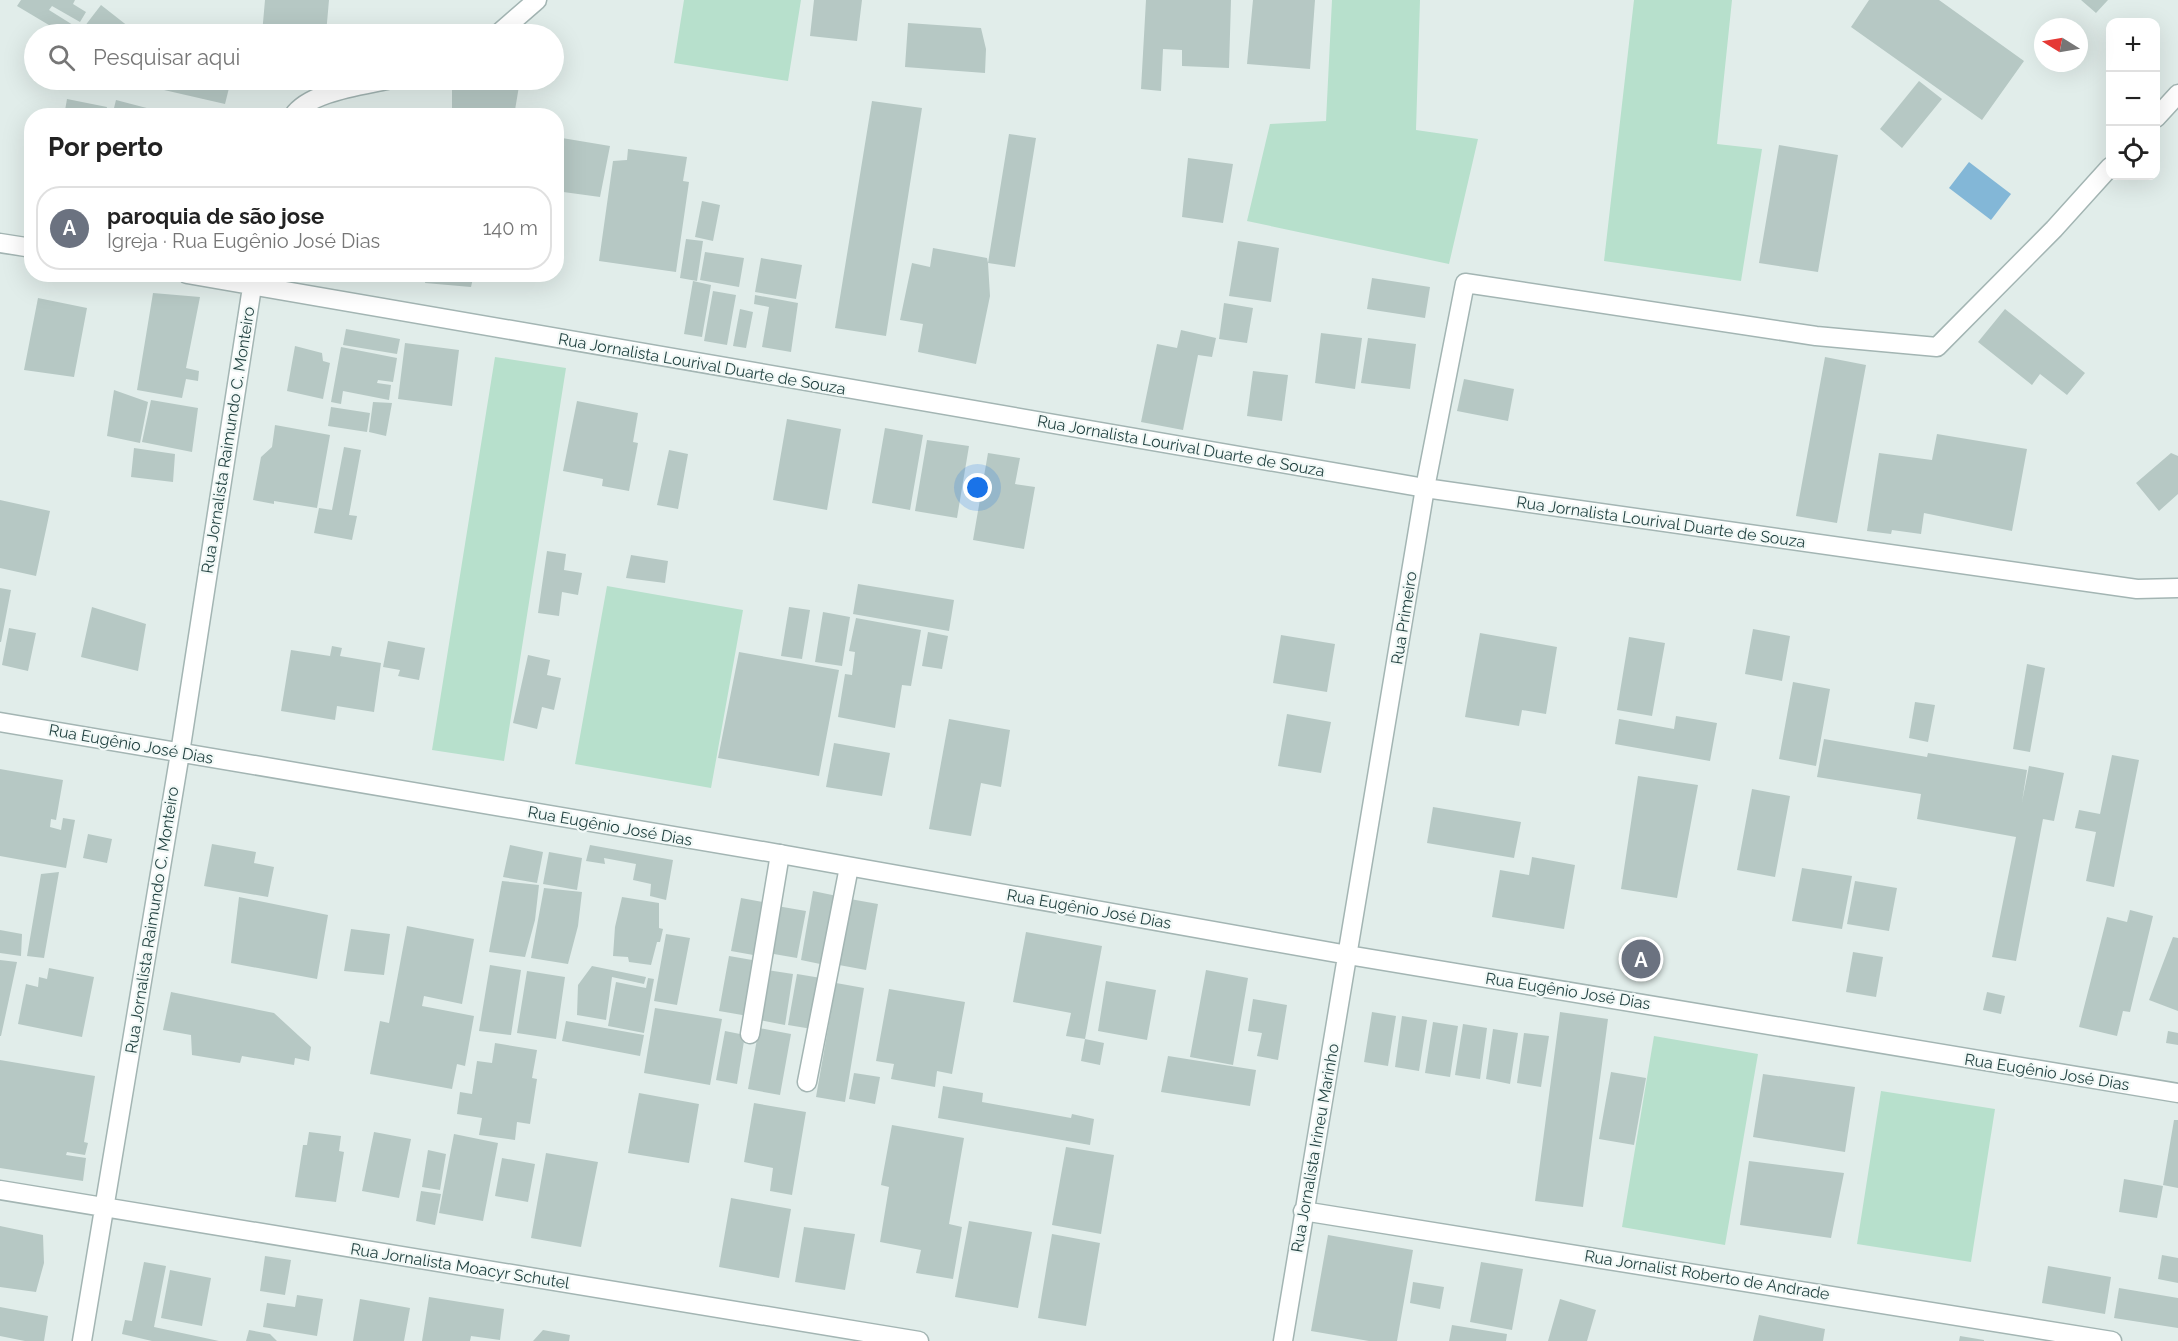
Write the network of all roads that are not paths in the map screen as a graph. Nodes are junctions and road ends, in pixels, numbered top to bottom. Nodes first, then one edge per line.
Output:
1 (537, 0) edge
2 (509, 24) edge
3 (347, 90) edge
4 (2178, 94) edge
5 (299, 108) edge
6 (2160, 114) edge
7 (2106, 171) edge
8 (0, 243) edge
9 (24, 247) edge
10 (253, 282) edge
11 (264, 282) edge
12 (1425, 488) junction
13 (2178, 588) edge
14 (0, 722) edge
15 (180, 753) junction
16 (780, 854) junction
17 (849, 867) junction
18 (1348, 955) junction
19 (750, 1034) dead end
20 (807, 1082) dead end
21 (2178, 1094) edge
22 (0, 1190) edge
23 (104, 1208) junction
24 (1303, 1211) junction
25 (82, 1341) edge
26 (920, 1341) edge
27 (1283, 1341) edge
28 (2112, 1341) edge

1 - 2 street
3 - 5 street
4 - 6 street
7 - 12 street, Rua Primeiro
8 - 9 street
10 - 15 street, Rua Jornalista Raimundo C. Monteiro
11 - 12 street, Rua Jornalista Lourival Duarte de Souza
12 - 13 street, Rua Jornalista Lourival Duarte de Souza
12 - 18 street, Rua Primeiro
14 - 15 street, Rua Eugênio José Dias
15 - 16 street, Rua Eugênio José Dias
15 - 23 street, Rua Jornalista Raimundo C. Monteiro
16 - 17 street, Rua Eugênio José Dias
16 - 19 street
17 - 18 street, Rua Eugênio José Dias
17 - 20 street
18 - 21 street, Rua Eugênio José Dias
18 - 24 street, Rua Jornalista Irineu Marinho
22 - 23 street, Rua Jornalista Moacyr Schutel
23 - 25 street, Rua Jornalista Raimundo C. Monteiro
23 - 26 street, Rua Jornalista Moacyr Schutel
24 - 27 street, Rua Jornalista Irineu Marinho
24 - 28 street, Rua Jornalist Roberto de Andrade

